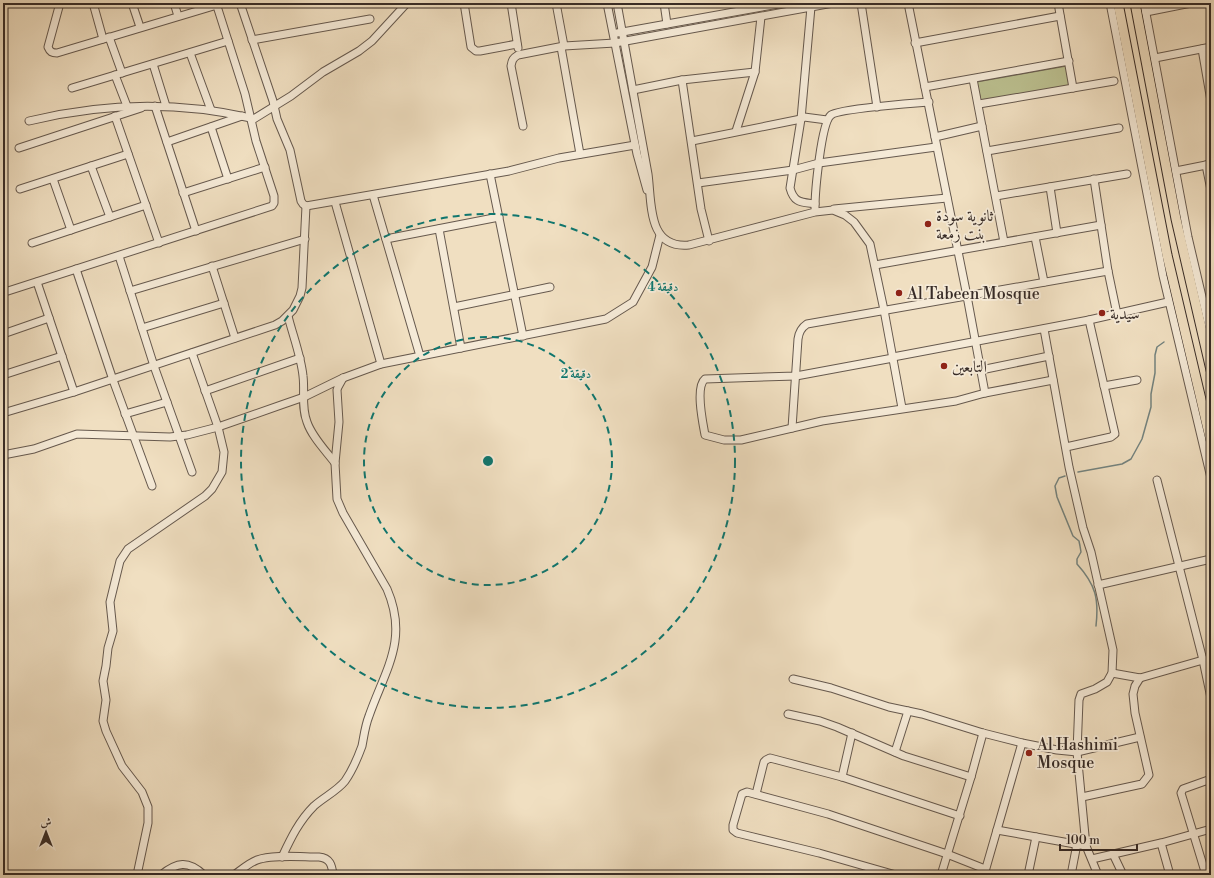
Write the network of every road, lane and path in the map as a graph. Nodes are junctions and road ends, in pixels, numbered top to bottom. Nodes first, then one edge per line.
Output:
1 (60, 3) edge
2 (93, 3) edge
3 (132, 3) edge
4 (174, 3) edge
5 (240, 3) edge
6 (407, 3) edge
7 (464, 3) edge
8 (511, 3) edge
9 (556, 3) edge
10 (607, 3) edge
11 (617, 3) edge
12 (664, 3) edge
13 (784, 3) edge
14 (833, 3) edge
15 (861, 3) edge
16 (908, 3) edge
17 (1058, 3) edge
18 (1110, 3) edge
19 (1118, 3) edge
20 (1135, 3) edge
21 (1144, 3) edge
22 (1191, 3) edge
23 (217, 4) edge
24 (811, 7) junction
25 (1146, 12) junction
26 (178, 16) junction
27 (1060, 16) junction
28 (762, 17) junction
29 (370, 19) dead end
30 (667, 24) junction
31 (140, 27) junction
32 (622, 32) junction
33 (613, 34) junction
34 (106, 38) junction
35 (252, 40) junction
36 (228, 41) junction
37 (624, 41) junction
38 (615, 43) junction
39 (915, 43) junction
40 (517, 44) junction
41 (563, 47) junction
42 (1211, 47) edge
43 (1202, 49) junction
44 (190, 53) junction
45 (518, 55) junction
46 (1155, 58) junction
47 (1069, 61) junction
48 (153, 64) junction
49 (755, 72) junction
50 (119, 74) junction
51 (973, 79) junction
52 (682, 80) junction
53 (1114, 81) dead end
54 (926, 87) junction
55 (72, 88) dead end
56 (1073, 88) junction
57 (633, 90) junction
58 (1211, 101) edge
59 (929, 102) junction
60 (979, 104) junction
61 (127, 106) junction
62 (151, 106) junction
63 (166, 106) junction
64 (274, 106) junction
65 (877, 107) junction
66 (211, 110) junction
67 (115, 116) junction
68 (242, 116) junction
69 (251, 119) junction
70 (801, 119) junction
71 (827, 120) junction
72 (29, 121) dead end
73 (523, 126) dead end
74 (982, 126) junction
75 (211, 127) junction
76 (1119, 128) dead end
77 (736, 131) junction
78 (935, 137) junction
79 (692, 141) junction
80 (167, 142) junction
81 (635, 145) junction
82 (936, 147) junction
83 (19, 148) dead end
84 (987, 151) junction
85 (128, 154) junction
86 (580, 154) junction
87 (819, 163) junction
88 (1209, 165) edge
89 (91, 166) junction
90 (265, 167) junction
91 (793, 170) junction
92 (1176, 171) junction
93 (490, 174) junction
94 (1127, 174) dead end
95 (53, 179) junction
96 (228, 179) junction
97 (1094, 179) junction
98 (698, 183) junction
99 (1050, 187) junction
100 (20, 190) dead end
101 (1211, 190) edge
102 (183, 193) junction
103 (373, 195) junction
104 (650, 196) junction
105 (996, 196) junction
106 (947, 198) junction
107 (1151, 199) junction
108 (335, 202) junction
109 (815, 204) junction
110 (146, 205) junction
111 (306, 206) junction
112 (833, 210) junction
113 (815, 212) junction
114 (110, 217) junction
115 (499, 217) junction
116 (1101, 225) junction
117 (439, 229) junction
118 (71, 230) junction
119 (196, 231) junction
120 (1057, 233) junction
121 (660, 235) junction
122 (1035, 237) junction
123 (305, 239) junction
124 (386, 239) junction
125 (708, 241) junction
126 (1004, 242) junction
127 (32, 243) dead end
128 (159, 243) junction
129 (958, 251) junction
130 (119, 256) junction
131 (1189, 260) junction
132 (874, 265) junction
133 (212, 266) junction
134 (76, 269) junction
135 (1108, 271) junction
136 (37, 282) junction
137 (1044, 282) junction
138 (550, 287) dead end
139 (8, 291) dead end
140 (130, 291) junction
141 (514, 294) junction
142 (967, 296) junction
143 (1168, 302) junction
144 (224, 303) junction
145 (454, 307) junction
146 (884, 310) junction
147 (1117, 314) junction
148 (288, 316) junction
149 (49, 318) junction
150 (1089, 320) junction
151 (142, 328) junction
152 (1044, 329) junction
153 (3, 334) edge
154 (1211, 335) edge
155 (523, 336) junction
156 (235, 338) junction
157 (975, 342) junction
158 (461, 348) junction
159 (192, 353) junction
160 (62, 356) junction
161 (420, 356) junction
162 (1049, 356) junction
163 (893, 357) junction
164 (300, 358) junction
165 (381, 364) junction
166 (154, 366) junction
167 (981, 370) junction
168 (1211, 370) edge
169 (3, 375) edge
170 (796, 376) junction
171 (343, 378) junction
172 (112, 380) junction
173 (1053, 380) junction
174 (1137, 380) dead end
175 (1104, 386) junction
176 (205, 391) junction
177 (74, 392) junction
178 (985, 393) junction
179 (304, 397) junction
180 (167, 402) junction
181 (902, 408) junction
182 (3, 413) edge
183 (125, 414) junction
184 (218, 427) junction
185 (792, 428) junction
186 (134, 436) junction
187 (180, 437) junction
188 (1211, 442) edge
189 (1066, 447) junction
190 (3, 455) edge
191 (335, 463) junction
192 (192, 472) dead end
193 (1211, 478) edge
194 (1157, 480) dead end
195 (152, 486) dead end
196 (1211, 560) edge
197 (1179, 567) junction
198 (1098, 585) junction
199 (1203, 660) junction
200 (1211, 660) edge
201 (1112, 673) junction
202 (1140, 678) junction
203 (792, 679) dead end
204 (1211, 698) edge
205 (908, 711) junction
206 (788, 714) dead end
207 (852, 733) junction
208 (983, 733) junction
209 (1140, 737) junction
210 (1022, 743) junction
211 (895, 752) junction
212 (1077, 752) junction
213 (842, 777) junction
214 (971, 778) junction
215 (1211, 779) edge
216 (756, 794) junction
217 (1082, 797) junction
218 (960, 816) junction
219 (1211, 829) edge
220 (998, 830) junction
221 (1192, 834) junction
222 (1036, 837) junction
223 (1161, 843) junction
224 (1077, 844) junction
225 (1086, 846) junction
226 (947, 854) junction
227 (1113, 854) junction
228 (282, 857) junction
229 (1092, 859) junction
230 (985, 872) edge
231 (137, 875) edge
232 (161, 875) edge
233 (204, 875) edge
234 (234, 875) edge
235 (333, 875) edge
236 (896, 875) edge
237 (941, 875) edge
238 (1028, 875) edge
239 (1071, 875) edge
240 (1098, 875) edge
241 (1122, 875) edge
242 (1170, 875) edge
243 (1206, 875) edge

1 - 34 street
2 - 34 street
3 - 31 street
4 - 26 street
5 - 35 street
6 - 64 street
7 - 40 street
8 - 40 street
9 - 41 street
10 - 33 street
11 - 32 street
12 - 30 street
13 - 30 street
14 - 24 street
15 - 65 street
16 - 39 street
17 - 27 street
18 - 107 street
19 - 107 main road
20 - 131 main road
21 - 25 street
22 - 25 street
23 - 26 street
23 - 36 street
24 - 28 street
24 - 70 street
25 - 46 street
26 - 31 street
27 - 39 street
27 - 47 street
28 - 37 street
28 - 49 street
29 - 35 street
30 - 32 street
31 - 34 street
32 - 33 street
32 - 37 street
33 - 38 street
34 - 50 street
35 - 64 street
36 - 44 street
36 - 69 street
37 - 38 street
37 - 57 street
38 - 41 street
38 - 81 street
39 - 54 street
40 - 45 street
41 - 45 street
41 - 86 street
42 - 43 street
43 - 46 street
43 - 58 street
44 - 48 street
44 - 66 street
45 - 73 street
46 - 92 street
47 - 51 street
47 - 56 street
48 - 50 street
48 - 63 street
49 - 52 street
49 - 77 street
50 - 55 street
50 - 61 street
51 - 54 street
51 - 60 street
52 - 57 street
52 - 79 street
53 - 56 street
54 - 59 street
56 - 60 street
57 - 104 street
59 - 65 street
59 - 78 street
60 - 74 street
61 - 62 street
61 - 72 street
62 - 63 street
62 - 67 street
62 - 80 street
63 - 66 street
64 - 69 street
64 - 111 street
65 - 71 street
66 - 68 street
67 - 83 street
67 - 85 street
68 - 69 street
68 - 75 street
69 - 90 street
70 - 71 street
70 - 77 street
70 - 91 street
71 - 87 street
74 - 78 street
74 - 84 street
75 - 80 street
75 - 96 street
76 - 84 street
77 - 79 street
78 - 82 street
79 - 98 street
80 - 102 street
81 - 86 street
81 - 104 street
82 - 87 street
82 - 106 street
84 - 105 street
85 - 89 street
85 - 110 street
86 - 93 street
87 - 91 street
87 - 109 street
88 - 92 street
88 - 101 street
89 - 95 street
89 - 114 street
90 - 96 street
90 - 119 street
91 - 98 street
91 - 109 street
92 - 131 street
93 - 103 street
93 - 115 street
94 - 97 street
95 - 100 street
95 - 118 street
96 - 102 street
97 - 99 street
97 - 116 street
98 - 125 street
99 - 105 street
99 - 120 street
102 - 119 street
103 - 108 street
103 - 124 street
104 - 121 street
105 - 126 street
106 - 112 street
106 - 129 street
107 - 143 street
107 - 188 main road
108 - 111 street
108 - 165 street
109 - 113 street
110 - 114 street
110 - 128 street
111 - 123 street
112 - 113 street
112 - 132 street
113 - 125 street
114 - 118 street
115 - 117 street
115 - 141 street
116 - 120 street
116 - 135 street
117 - 124 street
117 - 145 street
118 - 127 street
119 - 128 street
120 - 122 street
121 - 125 street
121 - 155 street
122 - 126 street
122 - 137 street
123 - 133 street
123 - 148 street
124 - 161 street
126 - 129 street
128 - 130 street
129 - 132 street
129 - 142 street
130 - 134 street
130 - 140 street
131 - 154 street
131 - 168 main road
132 - 146 street
133 - 140 street
133 - 144 street
134 - 136 street
134 - 172 street
135 - 137 street
135 - 147 street
136 - 139 street
136 - 149 street
137 - 142 street
138 - 141 street
140 - 151 street
141 - 145 street
141 - 155 street
142 - 146 street
142 - 157 street
143 - 147 street
143 - 193 street
144 - 151 street
144 - 156 street
145 - 158 street
146 - 163 street
146 - 170 street
147 - 150 street
148 - 156 street
148 - 164 street
149 - 153 street
149 - 160 street
150 - 152 street
150 - 175 street
151 - 166 street
152 - 157 street
152 - 162 street
155 - 158 street
156 - 159 street
157 - 163 street
157 - 167 street
158 - 161 street
159 - 166 street
159 - 176 street
160 - 169 street
160 - 177 street
161 - 165 street
162 - 167 street
162 - 173 street
163 - 170 street
163 - 181 street
164 - 176 street
164 - 179 street
165 - 171 street
166 - 172 street
166 - 180 street
167 - 178 street
170 - 185 street
170 - 185 street
171 - 179 street
171 - 191 street
172 - 177 street
172 - 183 street
173 - 178 street
173 - 189 street
174 - 175 street
175 - 189 street
176 - 184 street
177 - 182 street
178 - 181 street
179 - 184 street
179 - 191 street
180 - 183 street
180 - 187 street
181 - 185 street
183 - 186 street
184 - 187 street
184 - 231 street
186 - 187 street
186 - 190 street
186 - 195 street
187 - 192 street
189 - 198 street
191 - 228 street
194 - 197 street
196 - 197 street
197 - 198 street
197 - 199 street
198 - 201 street
199 - 200 street
199 - 202 street
199 - 204 street
201 - 202 street
201 - 212 street
202 - 209 street
203 - 205 street
205 - 208 street
205 - 211 street
206 - 207 street
207 - 211 street
207 - 213 street
208 - 210 street
208 - 214 street
209 - 212 street
209 - 217 street
210 - 212 street
210 - 220 street
211 - 214 street
212 - 217 street
213 - 216 street
213 - 218 street
214 - 218 street
215 - 221 street
216 - 226 street
216 - 236 street
217 - 225 street
218 - 226 street
219 - 221 street
220 - 222 street
220 - 230 street
221 - 223 street
221 - 243 street
222 - 224 street
222 - 238 street
223 - 227 street
223 - 242 street
224 - 225 street
224 - 239 street
225 - 229 street
226 - 230 street
226 - 237 street
227 - 229 street
227 - 241 street
228 - 234 street
228 - 235 street
229 - 240 street
232 - 233 street

